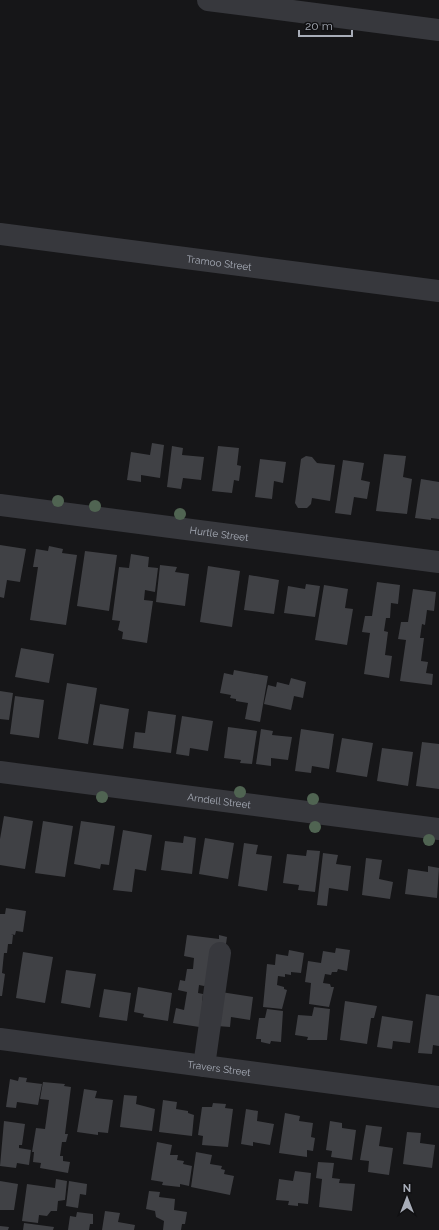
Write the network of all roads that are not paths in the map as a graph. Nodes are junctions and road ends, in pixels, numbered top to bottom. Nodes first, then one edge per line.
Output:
1 (208, 0) edge
2 (439, 30) edge
3 (0, 234) edge
4 (439, 291) edge
5 (0, 504) edge
6 (439, 562) edge
7 (0, 772) edge
8 (439, 829) edge
9 (220, 953) dead end
10 (0, 1040) edge
11 (204, 1066) junction
12 (439, 1097) edge

1 - 2 street
3 - 4 street, Tramoo Street
5 - 6 street, Hurtle Street
7 - 8 street, Arndell Street
9 - 11 street
10 - 11 street, Travers Street
11 - 12 street, Travers Street

